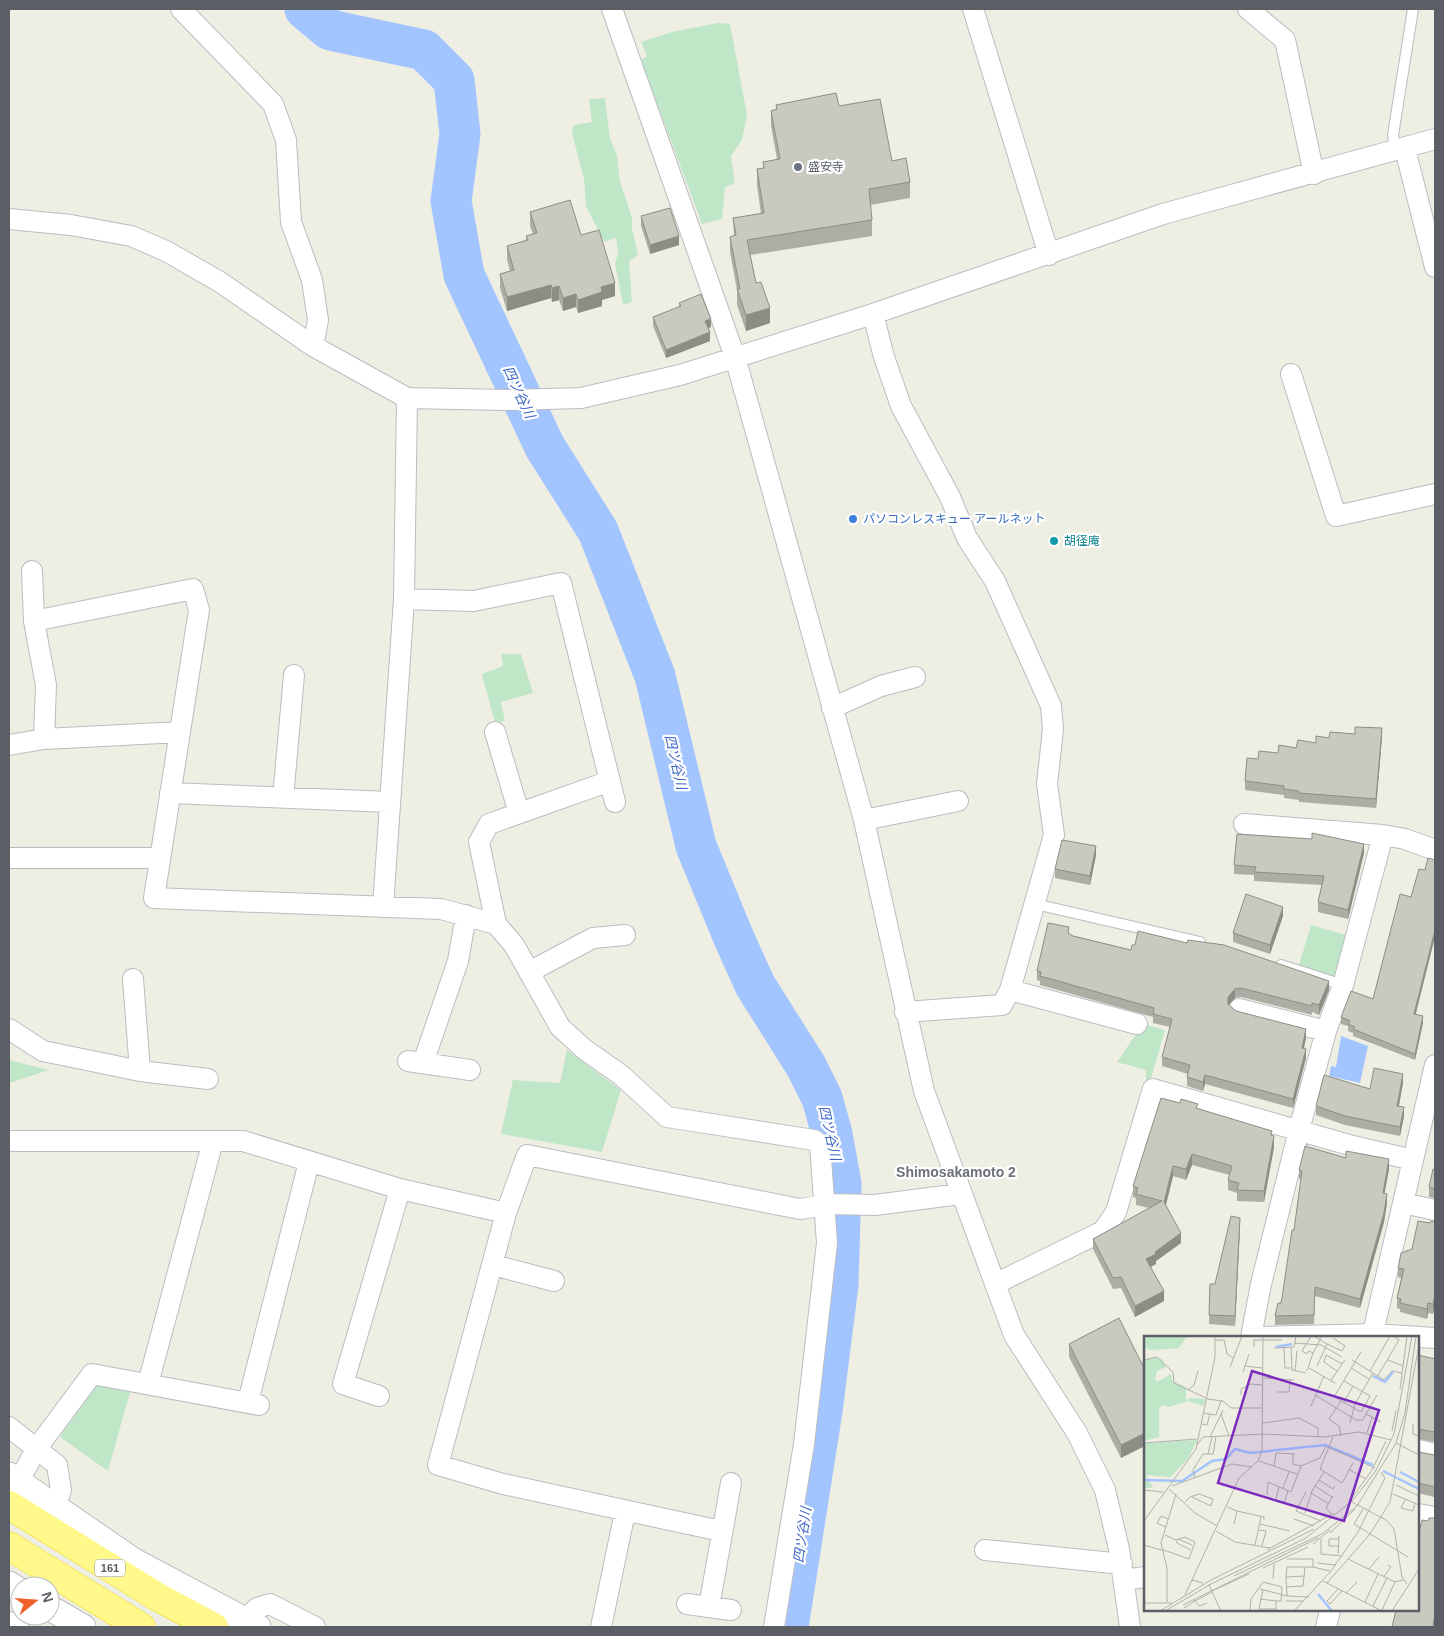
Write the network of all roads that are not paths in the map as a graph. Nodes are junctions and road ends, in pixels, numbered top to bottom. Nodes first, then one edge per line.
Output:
1 (181, 9) edge
2 (612, 9) edge
3 (973, 9) edge
4 (1248, 9) edge
5 (1413, 9) edge
6 (1435, 139) edge
7 (1400, 150) junction
8 (1314, 174) junction
9 (9, 219) edge
10 (1049, 254) junction
11 (1435, 267) edge
12 (873, 314) junction
13 (313, 346) junction
14 (735, 357) junction
15 (1291, 374) dead end
16 (407, 398) junction
17 (1435, 494) edge
18 (32, 571) dead end
19 (404, 599) junction
20 (34, 621) junction
21 (294, 674) dead end
22 (915, 677) dead end
23 (832, 708) junction
24 (180, 732) junction
25 (494, 732) dead end
26 (44, 739) junction
27 (9, 745) edge
28 (610, 781) junction
29 (170, 793) junction
30 (283, 798) junction
31 (958, 801) dead end
32 (390, 802) junction
33 (615, 802) dead end
34 (520, 813) junction
35 (864, 820) junction
36 (1244, 824) dead end
37 (1383, 835) junction
38 (1435, 850) edge
39 (9, 858) edge
40 (160, 858) junction
41 (1035, 904) junction
42 (383, 907) junction
43 (466, 915) junction
44 (496, 924) junction
45 (624, 935) dead end
46 (1207, 943) edge
47 (1271, 961) edge
48 (529, 972) junction
49 (133, 979) dead end
50 (1343, 985) junction
51 (1010, 990) junction
52 (1239, 1009) dead end
53 (905, 1012) junction
54 (1137, 1024) dead end
55 (9, 1029) edge
56 (1326, 1031) junction
57 (1435, 1066) edge
58 (470, 1070) dead end
59 (140, 1071) junction
60 (208, 1079) dead end
61 (1299, 1130) junction
62 (9, 1141) edge
63 (213, 1141) junction
64 (1413, 1160) junction
65 (309, 1162) junction
66 (400, 1188) junction
67 (960, 1194) junction
68 (1403, 1203) junction
69 (835, 1204) junction
70 (1435, 1210) edge
71 (506, 1213) junction
72 (493, 1265) junction
73 (554, 1281) dead end
74 (995, 1284) junction
75 (1251, 1336) edge
76 (1372, 1336) edge
77 (1419, 1337) edge
78 (1435, 1338) edge
79 (148, 1384) junction
80 (379, 1396) dead end
81 (9, 1427) edge
82 (37, 1448) junction
83 (1419, 1450) edge
84 (1435, 1454) edge
85 (731, 1483) dead end
86 (12, 1488) edge
87 (55, 1508) junction
88 (625, 1512) junction
89 (1419, 1514) edge
90 (1435, 1517) edge
91 (721, 1532) junction
92 (9, 1546) edge
93 (985, 1550) dead end
94 (1123, 1572) junction
95 (1144, 1577) edge
96 (687, 1604) dead end
97 (708, 1607) junction
98 (731, 1610) dead end
99 (1330, 1611) edge
100 (60, 1614) edge
101 (9, 1622) edge
102 (251, 1624) edge
103 (18, 1627) edge
104 (83, 1627) edge
105 (141, 1627) edge
106 (214, 1627) edge
107 (315, 1627) edge
108 (601, 1627) edge
109 (774, 1627) edge
110 (1130, 1627) edge
111 (1326, 1627) edge

1 - 13 street
2 - 14 street
3 - 10 street
4 - 8 street
5 - 7 lane
6 - 7 street
7 - 8 street
7 - 11 street
8 - 10 street
9 - 13 street
10 - 12 street
12 - 14 street
12 - 41 street
13 - 16 street
14 - 16 street
14 - 23 street
15 - 17 street
16 - 19 street
18 - 20 street
19 - 28 street
19 - 32 street
20 - 24 street
20 - 26 street
21 - 30 street
22 - 23 street
23 - 35 street
24 - 26 street
24 - 29 street
25 - 34 street
26 - 27 street
28 - 33 street
28 - 34 street
29 - 30 street
29 - 40 street
30 - 32 street
31 - 35 street
32 - 42 street
34 - 44 street
35 - 53 street
36 - 37 street
37 - 38 street
37 - 50 street
39 - 40 street
40 - 42 street
41 - 46 lane
41 - 51 street
42 - 43 street
43 - 44 street
43 - 58 street
44 - 48 street
45 - 48 street
47 - 50 lane
48 - 69 street
49 - 59 street
50 - 56 street
51 - 53 street
51 - 54 street
52 - 56 street
53 - 67 street
55 - 59 street
56 - 61 street
57 - 64 street
59 - 60 street
61 - 64 street
61 - 74 street
61 - 75 street
62 - 63 street
63 - 65 street
63 - 79 street
64 - 68 street
65 - 66 street
65 - 79 street
66 - 71 street
66 - 80 street
67 - 69 street
67 - 74 street
68 - 70 street
68 - 76 street
69 - 71 street
69 - 109 street
71 - 72 street
72 - 73 street
72 - 88 street
74 - 94 street
77 - 78 street
79 - 82 street
81 - 82 street
82 - 86 street
82 - 87 street
83 - 84 street
85 - 91 street
86 - 87 street
86 - 106 highway, 161
87 - 102 street
88 - 91 street
88 - 108 street
89 - 90 street
91 - 97 street
92 - 105 highway
93 - 94 street
94 - 95 street
94 - 110 street
96 - 97 street
97 - 98 street
99 - 111 street
100 - 104 street
101 - 103 street
102 - 107 street

